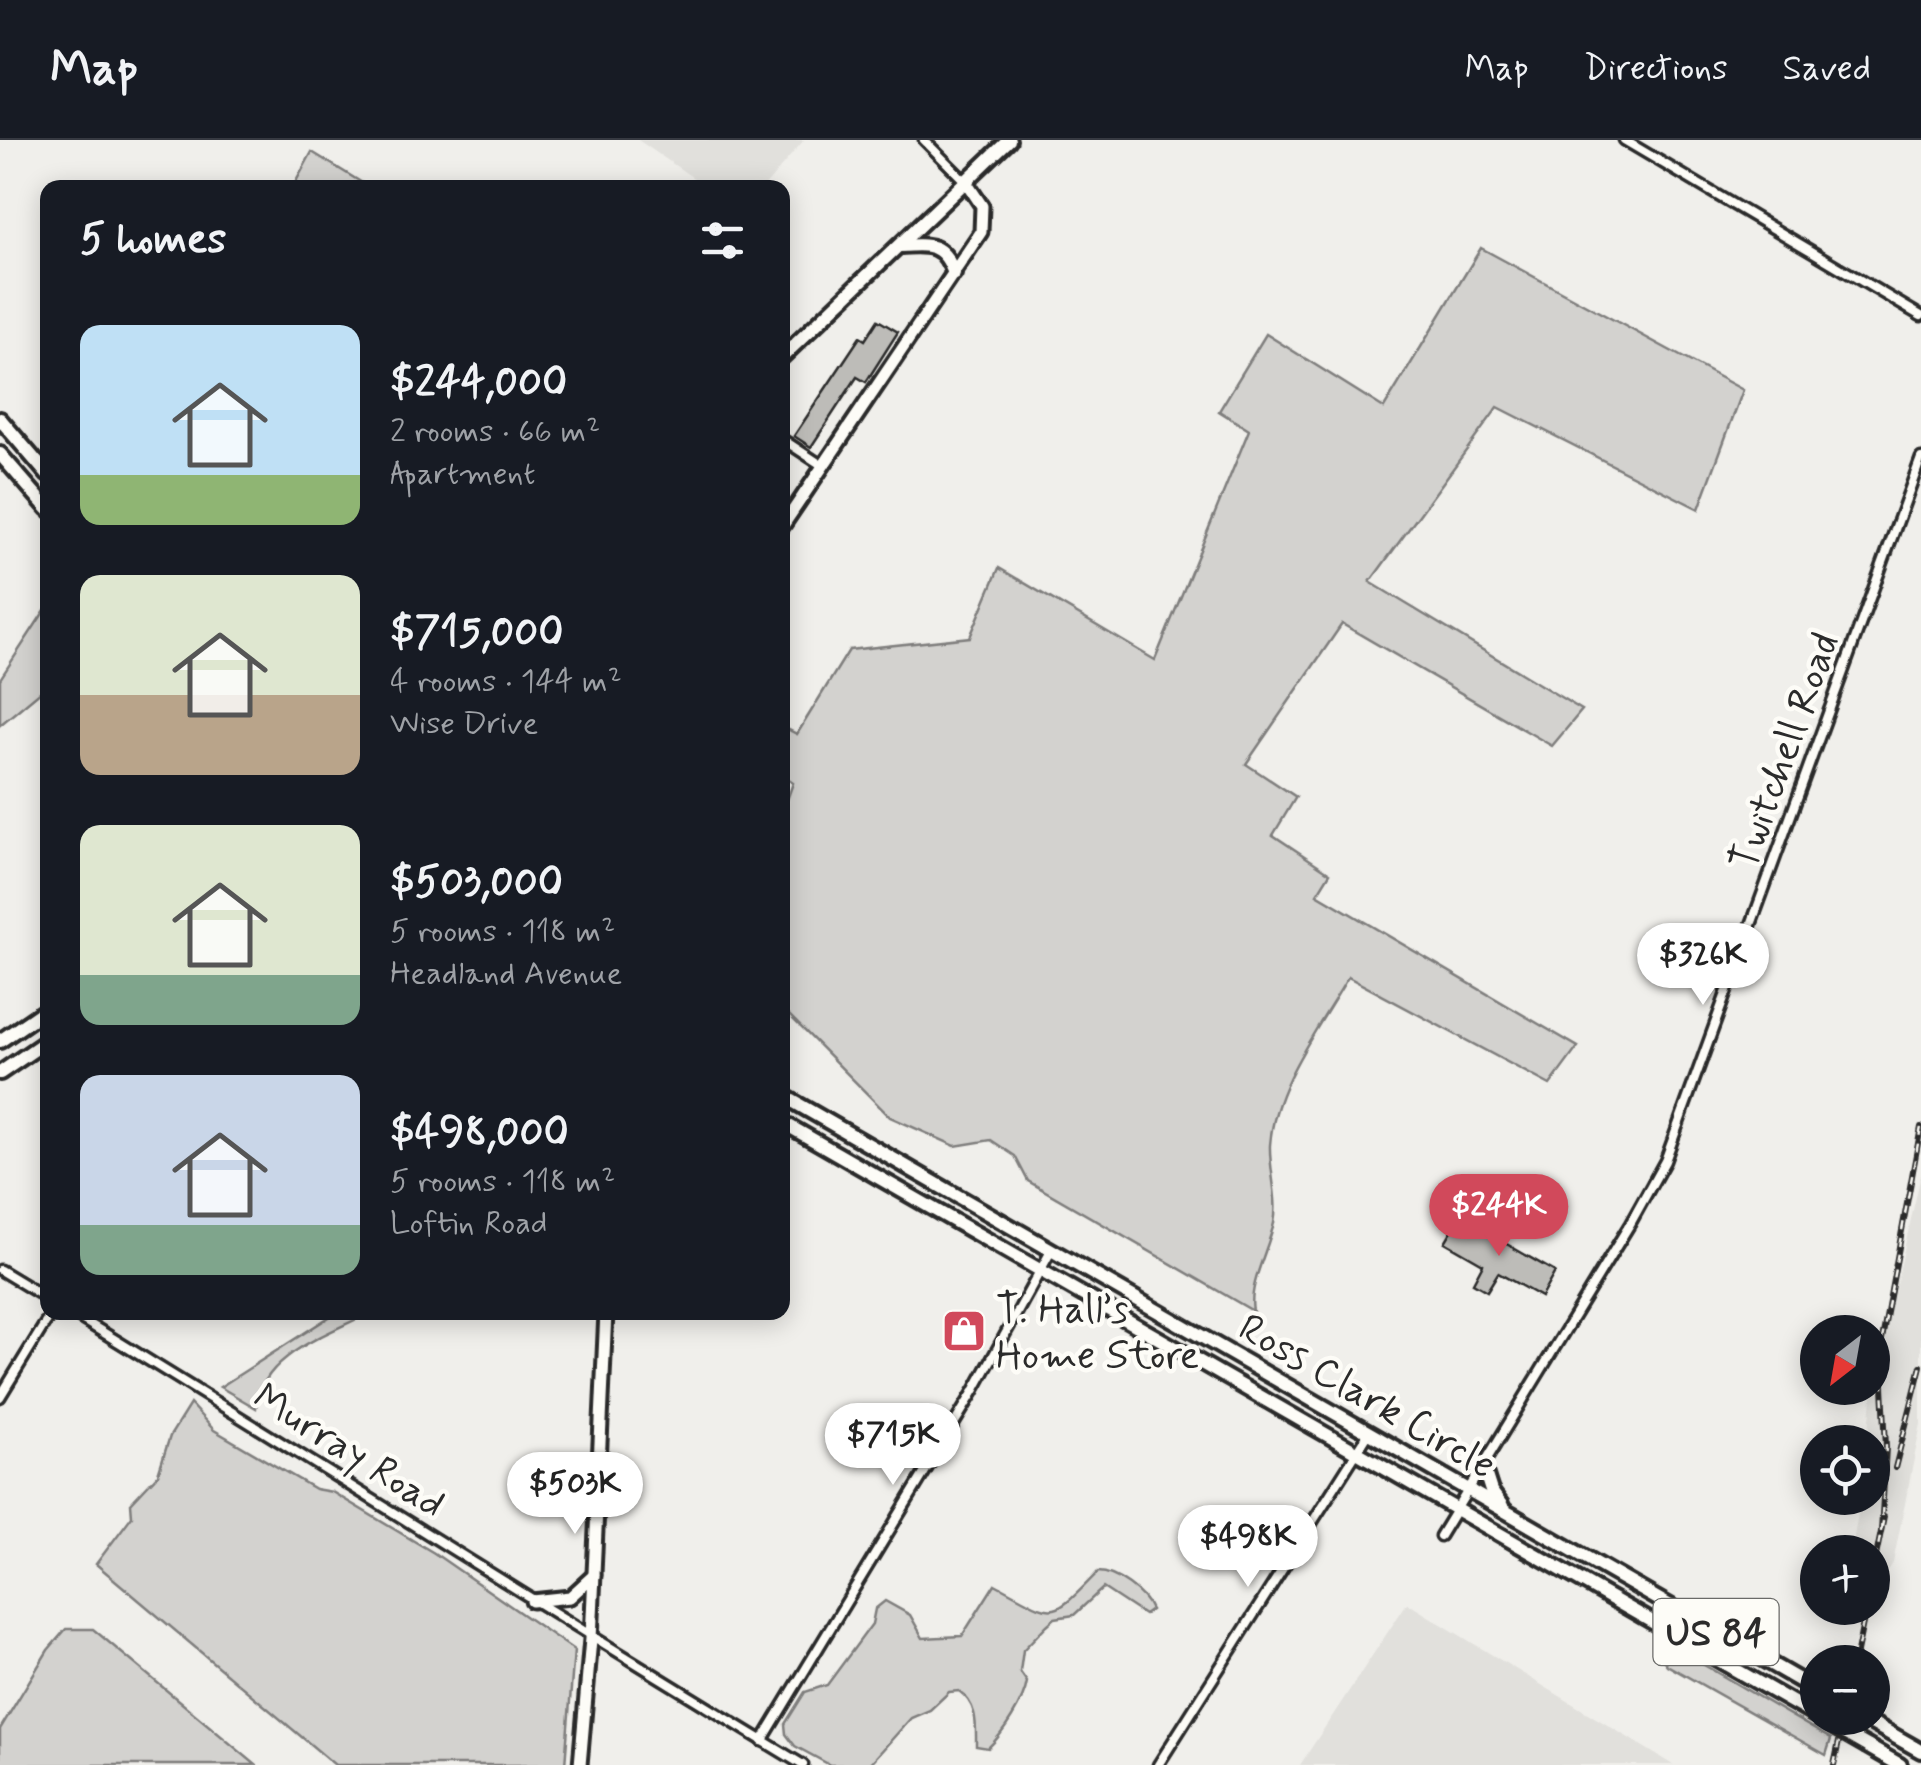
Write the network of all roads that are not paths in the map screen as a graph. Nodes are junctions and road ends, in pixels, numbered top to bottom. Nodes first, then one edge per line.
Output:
1 (924, 140) edge
2 (1009, 140) edge
3 (1624, 140) edge
4 (966, 182) junction
5 (900, 246) junction
6 (954, 274) junction
7 (1921, 316) edge
8 (790, 349) edge
9 (0, 419) edge
10 (790, 444) edge
11 (0, 454) edge
12 (1921, 458) edge
13 (40, 466) edge
14 (823, 466) junction
15 (40, 500) edge
16 (790, 516) edge
17 (40, 1014) edge
18 (0, 1041) edge
19 (40, 1046) edge
20 (0, 1073) edge
21 (790, 1100) edge
22 (790, 1127) edge
23 (1052, 1252) junction
24 (0, 1270) edge
25 (1040, 1271) junction
26 (40, 1294) edge
27 (47, 1320) edge
28 (83, 1320) edge
29 (606, 1320) edge
30 (0, 1397) edge
31 (1369, 1433) junction
32 (1358, 1452) junction
33 (1482, 1463) junction
34 (1466, 1489) junction
35 (1456, 1509) junction
36 (1507, 1512) junction
37 (1440, 1536) dead end
38 (594, 1574) junction
39 (532, 1601) junction
40 (591, 1639) junction
41 (1800, 1681) edge
42 (1800, 1707) edge
43 (1890, 1733) edge
44 (1847, 1735) edge
45 (762, 1741) junction
46 (1921, 1751) edge
47 (580, 1765) edge
48 (802, 1765) edge
49 (1158, 1765) edge
50 (1900, 1765) edge

1 - 4 street
2 - 4 main road
3 - 7 street
4 - 5 main road
4 - 6 main road
5 - 6 main road
5 - 8 main road
6 - 14 main road
9 - 13 main road
10 - 14 street
11 - 15 main road
12 - 33 street, Twitchell Road
14 - 16 main road
17 - 18 main road
19 - 20 main road
21 - 23 main road, Ross Clark Circle / US 84
22 - 25 main road, Ross Clark Circle / US 84
23 - 25 street
23 - 31 main road, Ross Clark Circle / US 84
24 - 26 street
25 - 32 main road, Ross Clark Circle / US 84
25 - 45 street
27 - 30 street
28 - 39 street, Murray Road
29 - 38 main road
31 - 32 street
31 - 34 main road, Ross Clark Circle / US 84
32 - 35 main road, Ross Clark Circle / US 84
32 - 49 street
33 - 34 street, Twitchell Road
33 - 36 main road
34 - 35 street, Twitchell Road
34 - 36 main road, Ross Clark Circle / US 84
35 - 37 street, Twitchell Road
35 - 42 main road, Ross Clark Circle / US 84
36 - 41 main road, Ross Clark Circle / US 84
38 - 39 main road
38 - 40 main road
39 - 40 street, Murray Road
40 - 45 street, Murray Road
40 - 47 main road
43 - 46 main road
44 - 50 main road, Ross Clark Circle / US 84, bridge
45 - 48 street, Murray Road

